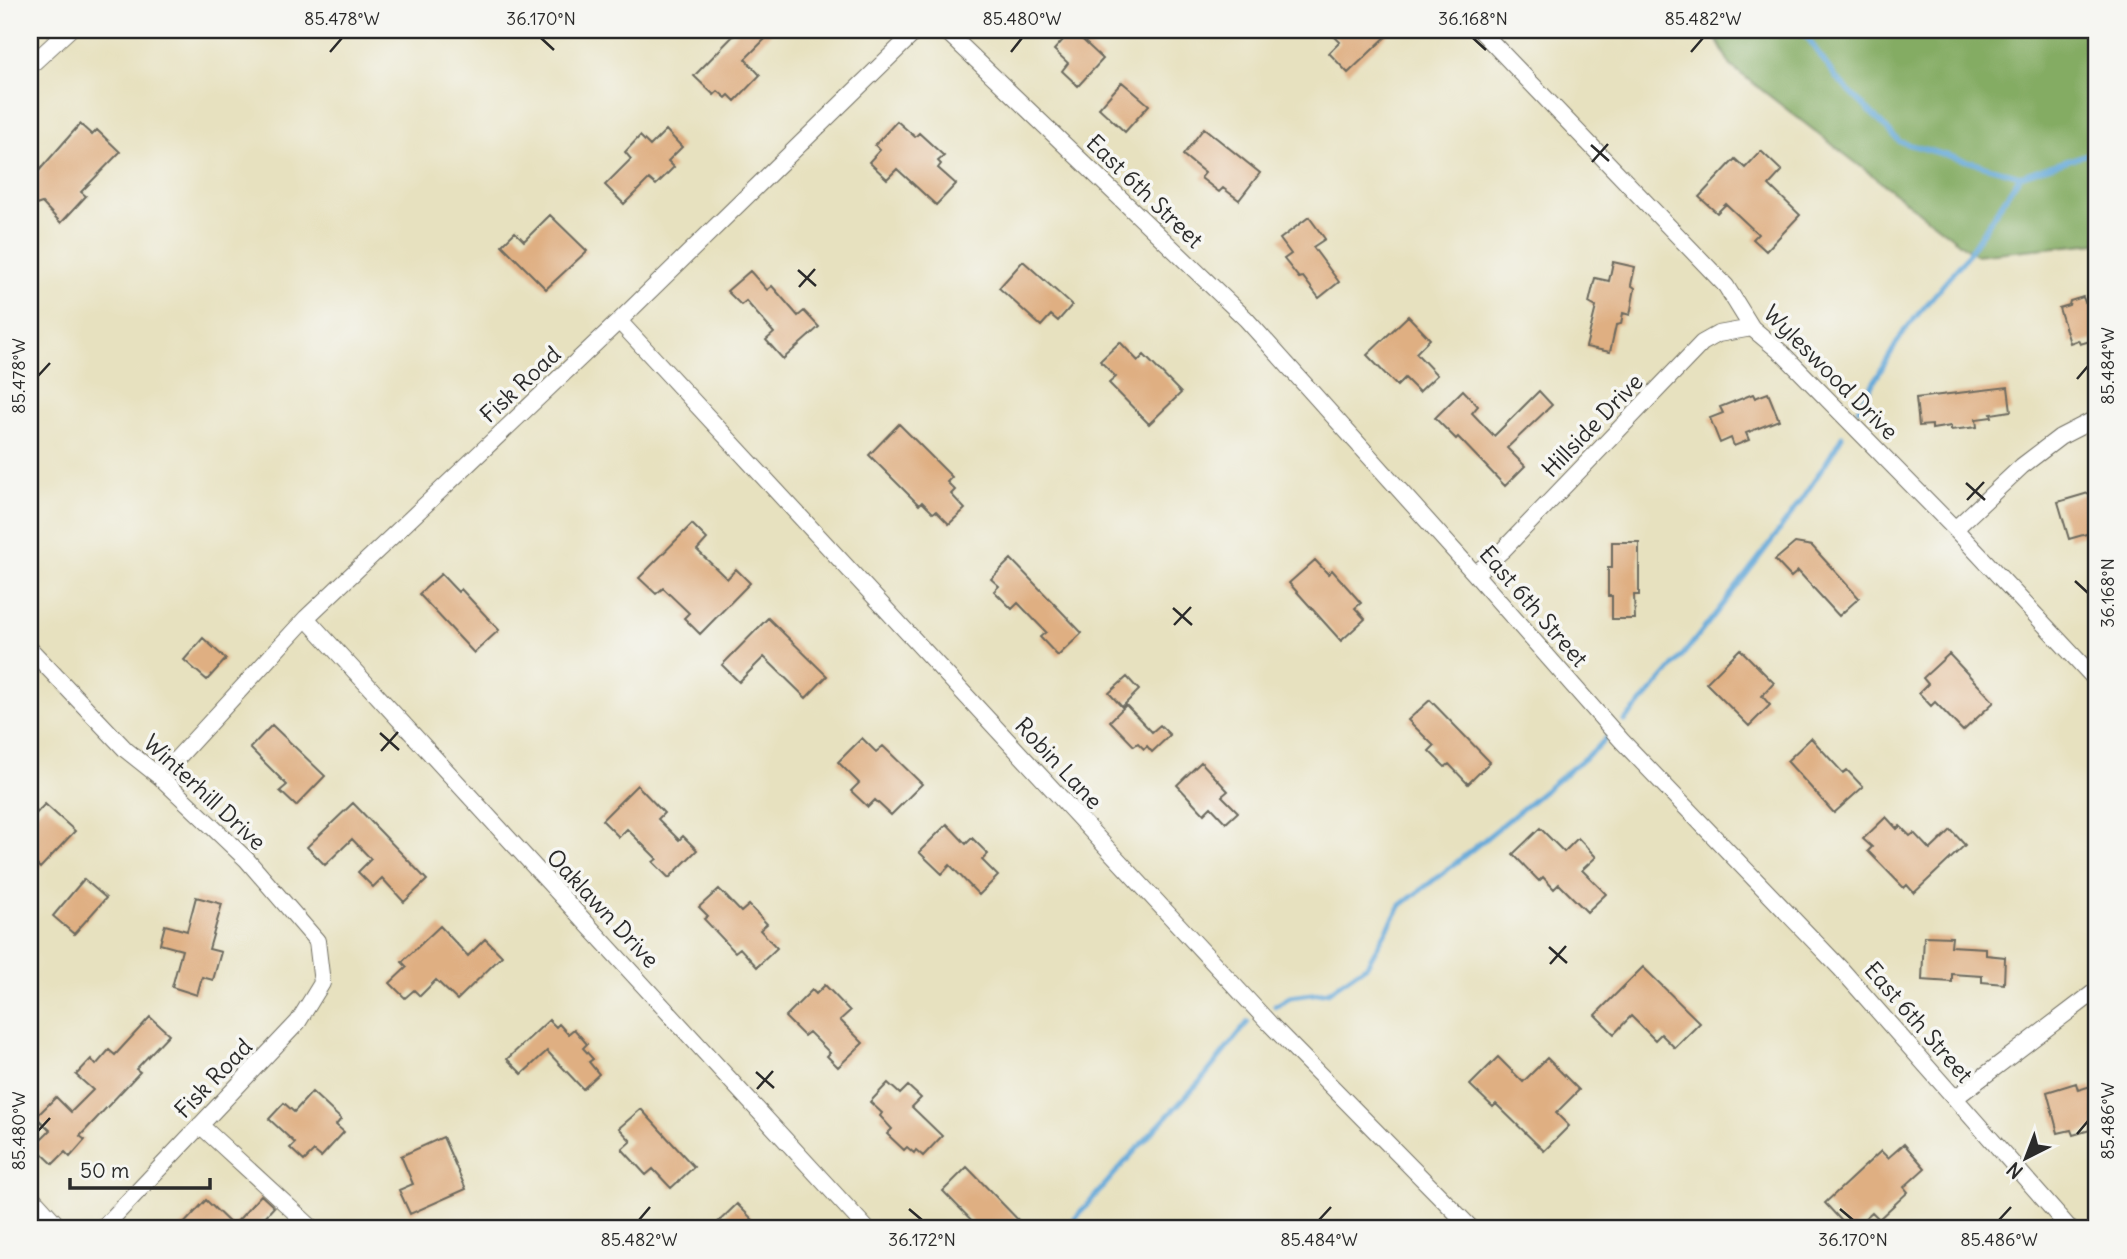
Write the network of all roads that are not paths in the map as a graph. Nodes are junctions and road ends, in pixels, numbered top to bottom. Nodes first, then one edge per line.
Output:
1 (69, 30) edge
2 (917, 30) edge
3 (945, 30) edge
4 (1480, 30) edge
5 (30, 66) edge
6 (619, 321) junction
7 (1752, 328) junction
8 (2097, 418) edge
9 (1955, 529) junction
10 (1475, 574) junction
11 (306, 618) junction
12 (30, 649) edge
13 (2097, 681) edge
14 (160, 776) junction
15 (322, 983) joint
16 (2097, 990) edge
17 (1955, 1098) junction
18 (200, 1125) junction
19 (30, 1195) edge
20 (2063, 1227) edge
21 (61, 1229) edge
22 (102, 1229) edge
23 (313, 1229) edge
24 (867, 1229) edge
25 (1472, 1229) edge

1 - 5 street
2 - 6 street, Fisk Road
3 - 10 street, East 6th Street
4 - 7 street, Wyleswood Drive
6 - 11 street, Fisk Road
6 - 25 street, Robin Lane
7 - 9 street, Wyleswood Drive
7 - 10 street, Hillside Drive
8 - 9 street
9 - 13 street, Wyleswood Drive
10 - 17 street, East 6th Street
11 - 14 street, Fisk Road
11 - 24 street, Oaklawn Drive
12 - 14 street, Winterhill Drive
14 - 15 street, Winterhill Drive
15 - 18 street, Fisk Road
16 - 17 street
17 - 20 street, East 6th Street
18 - 22 street, Fisk Road
18 - 23 street
19 - 21 street

